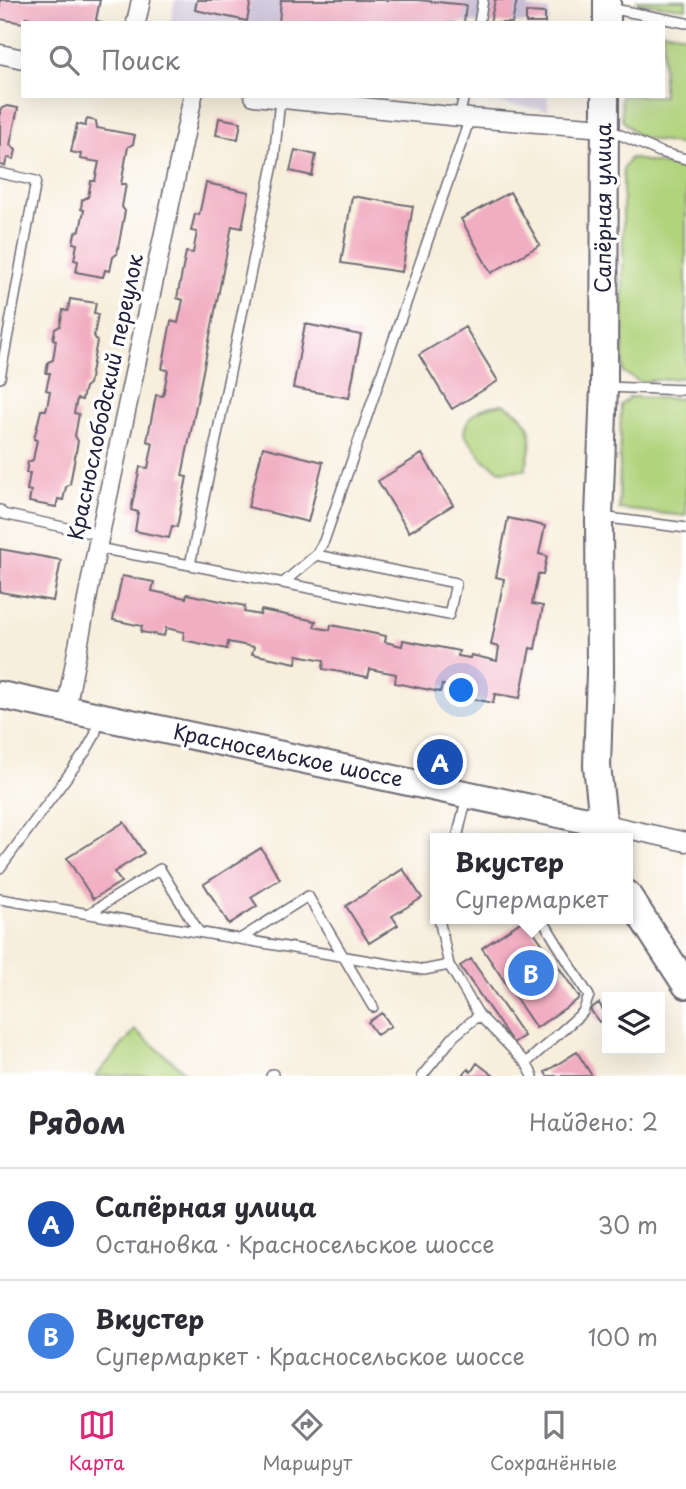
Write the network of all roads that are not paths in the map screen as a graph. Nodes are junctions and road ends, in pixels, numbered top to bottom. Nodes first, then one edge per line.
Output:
1 (141, 0) edge
2 (484, 0) edge
3 (607, 10) edge
4 (136, 21) edge
5 (479, 21) edge
6 (686, 23) edge
7 (0, 54) edge
8 (21, 59) edge
9 (193, 98) edge
10 (271, 98) edge
11 (464, 98) edge
12 (605, 98) edge
13 (280, 99) junction
14 (465, 118) junction
15 (604, 128) junction
16 (686, 159) edge
17 (0, 173) edge
18 (0, 378) edge
19 (604, 387) junction
20 (686, 390) edge
21 (0, 510) edge
22 (599, 517) junction
23 (686, 528) edge
24 (98, 541) junction
25 (316, 555) junction
26 (190, 565) junction
27 (282, 583) junction
28 (0, 695) edge
29 (66, 709) junction
30 (99, 716) junction
31 (468, 795) junction
32 (603, 831) edge
33 (458, 833) edge
34 (633, 835) edge
35 (686, 842) edge
36 (0, 868) edge
37 (0, 899) edge
38 (633, 903) edge
39 (88, 914) junction
40 (440, 924) edge
41 (545, 924) edge
42 (199, 932) junction
43 (240, 939) junction
44 (344, 956) junction
45 (449, 965) junction
46 (686, 985) edge
47 (373, 1007) dead end
48 (479, 1015) junction
49 (526, 1063) junction
50 (422, 1076) edge
51 (533, 1076) edge

1 - 4 street
2 - 5 lane
3 - 6 lane
7 - 8 street
9 - 24 street, Краснослободский переулок
10 - 13 street
11 - 14 lane
12 - 15 main road, Сапёрная улица
13 - 14 street
13 - 26 lane
14 - 15 street
14 - 25 lane
15 - 16 lane
15 - 19 main road, Сапёрная улица
17 - 18 lane
19 - 20 lane
19 - 22 main road, Сапёрная улица
21 - 24 lane
22 - 23 lane
22 - 32 main road, Сапёрная улица
24 - 26 lane
24 - 29 street, Краснослободский переулок
25 - 27 lane
25 - 27 lane
26 - 27 lane
28 - 29 main road, Красносельское шоссе
29 - 30 main road, Красносельское шоссе
30 - 31 main road, Красносельское шоссе
30 - 36 lane
31 - 32 main road, Красносельское шоссе
31 - 33 lane
34 - 35 street
37 - 39 lane
38 - 46 main road
39 - 42 lane
39 - 42 lane
40 - 45 lane
41 - 49 lane
42 - 43 lane
43 - 44 lane
43 - 44 lane
44 - 45 lane
44 - 47 lane
45 - 48 lane
48 - 49 lane
48 - 50 lane
49 - 51 lane

